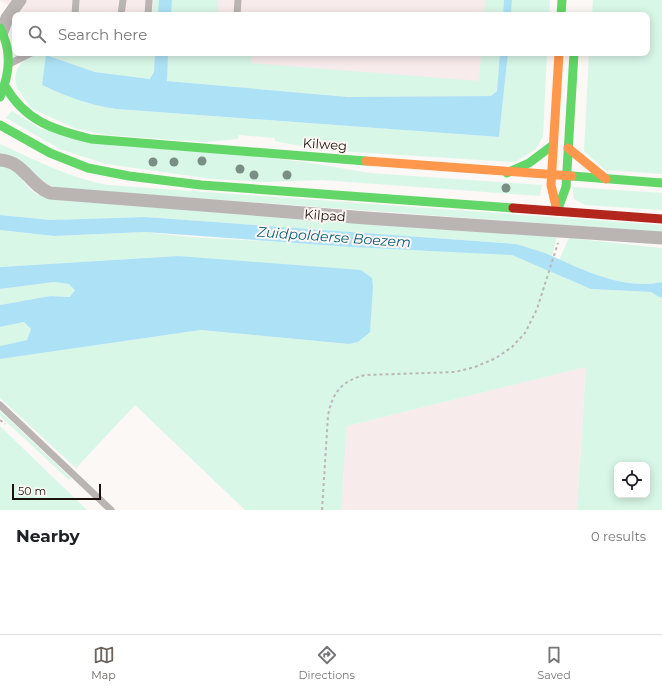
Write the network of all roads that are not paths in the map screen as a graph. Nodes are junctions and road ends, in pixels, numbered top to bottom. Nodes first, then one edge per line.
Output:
1 (20, 0) edge
2 (76, 0) edge
3 (123, 0) edge
4 (149, 0) edge
5 (238, 0) edge
6 (562, 0) edge
7 (75, 12) edge
8 (121, 12) edge
9 (148, 12) edge
10 (237, 12) edge
11 (561, 12) edge
12 (1, 30) edge
13 (25, 56) edge
14 (559, 56) edge
15 (574, 56) edge
16 (9, 64) junction
17 (5, 86) junction
18 (0, 97) edge
19 (0, 125) edge
20 (553, 145) junction
21 (568, 148) junction
22 (29, 152) dead end
23 (50, 153) junction
24 (0, 160) edge
25 (507, 172) junction
26 (551, 176) junction
27 (567, 177) junction
28 (606, 179) junction
29 (662, 183) edge
30 (558, 211) junction
31 (662, 219) edge
32 (662, 238) edge
33 (0, 405) edge
34 (111, 510) edge

1 - 12 street
2 - 7 lane
3 - 8 lane
4 - 9 lane
5 - 10 lane
6 - 11 main road
12 - 16 main road
13 - 16 lane
14 - 20 main road
15 - 21 main road
16 - 17 main road
17 - 18 main road
17 - 25 main road, Kilweg
19 - 23 main road
20 - 25 main road
20 - 26 main road
21 - 27 main road
21 - 28 main road
22 - 23 main road
23 - 30 main road
24 - 32 street, Kilpad
25 - 26 main road, Kilweg
26 - 27 main road, Kilweg
26 - 30 main road
27 - 28 main road, Kilweg
27 - 30 main road
28 - 29 main road, Kilweg
30 - 31 main road
33 - 34 lane

